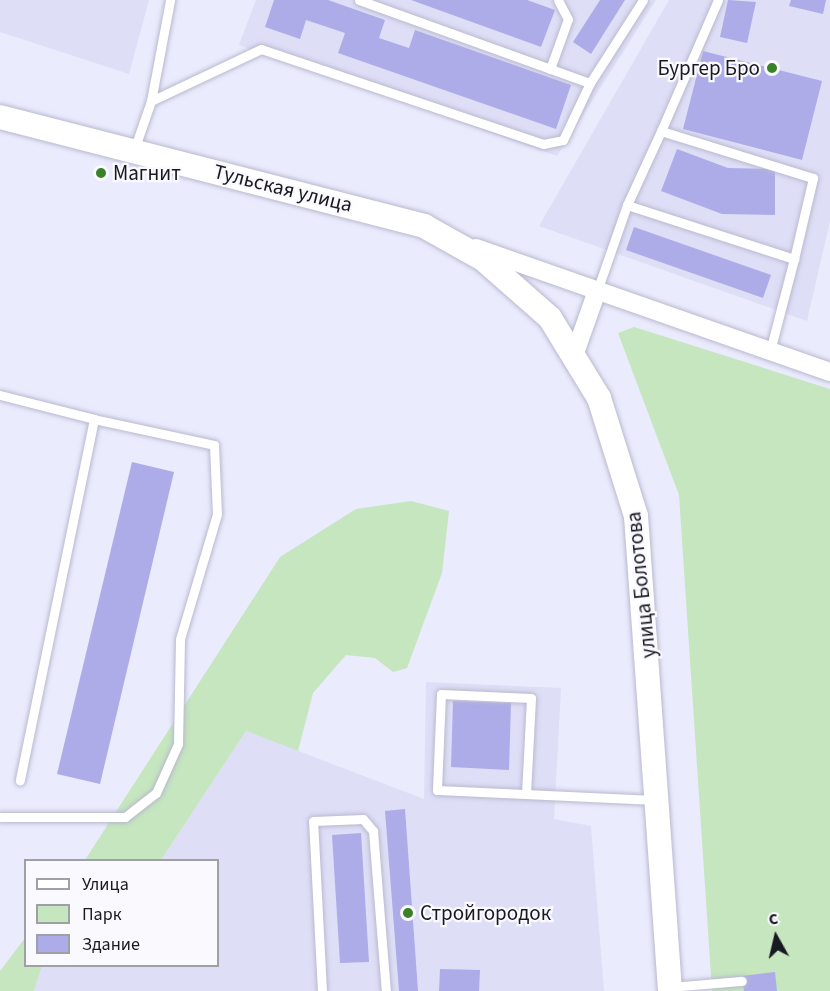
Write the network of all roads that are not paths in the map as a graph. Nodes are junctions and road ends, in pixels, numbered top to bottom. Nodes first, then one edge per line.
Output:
1 (170, 0) edge
2 (359, 0) edge
3 (558, 0) edge
4 (644, 0) edge
5 (718, 0) edge
6 (550, 69) junction
7 (590, 83) junction
8 (151, 101) junction
9 (0, 117) edge
10 (661, 130) junction
11 (134, 150) junction
12 (627, 205) junction
13 (458, 242) junction
14 (794, 259) junction
15 (597, 291) junction
16 (770, 351) junction
17 (575, 353) junction
18 (830, 372) edge
19 (0, 395) edge
20 (94, 419) junction
21 (20, 780) dead end
22 (526, 794) junction
23 (656, 800) junction
24 (0, 817) edge
25 (742, 981) dead end
26 (670, 989) edge
27 (322, 991) edge
28 (386, 991) edge

1 - 8 lane
2 - 6 lane
3 - 6 lane
4 - 7 lane
5 - 10 lane
6 - 7 lane
7 - 8 lane
8 - 11 lane
9 - 11 main road, Тульская улица
10 - 12 lane
10 - 14 lane
11 - 13 main road, Тульская улица
12 - 14 lane
12 - 15 lane
13 - 15 street
13 - 17 main road, улица Болотова
14 - 16 lane
15 - 16 street
15 - 17 street
16 - 18 street
17 - 23 main road, улица Болотова
19 - 20 lane
20 - 21 lane
20 - 24 lane
22 - 22 lane
22 - 23 lane
23 - 26 main road, улица Болотова
25 - 26 lane
27 - 28 lane

